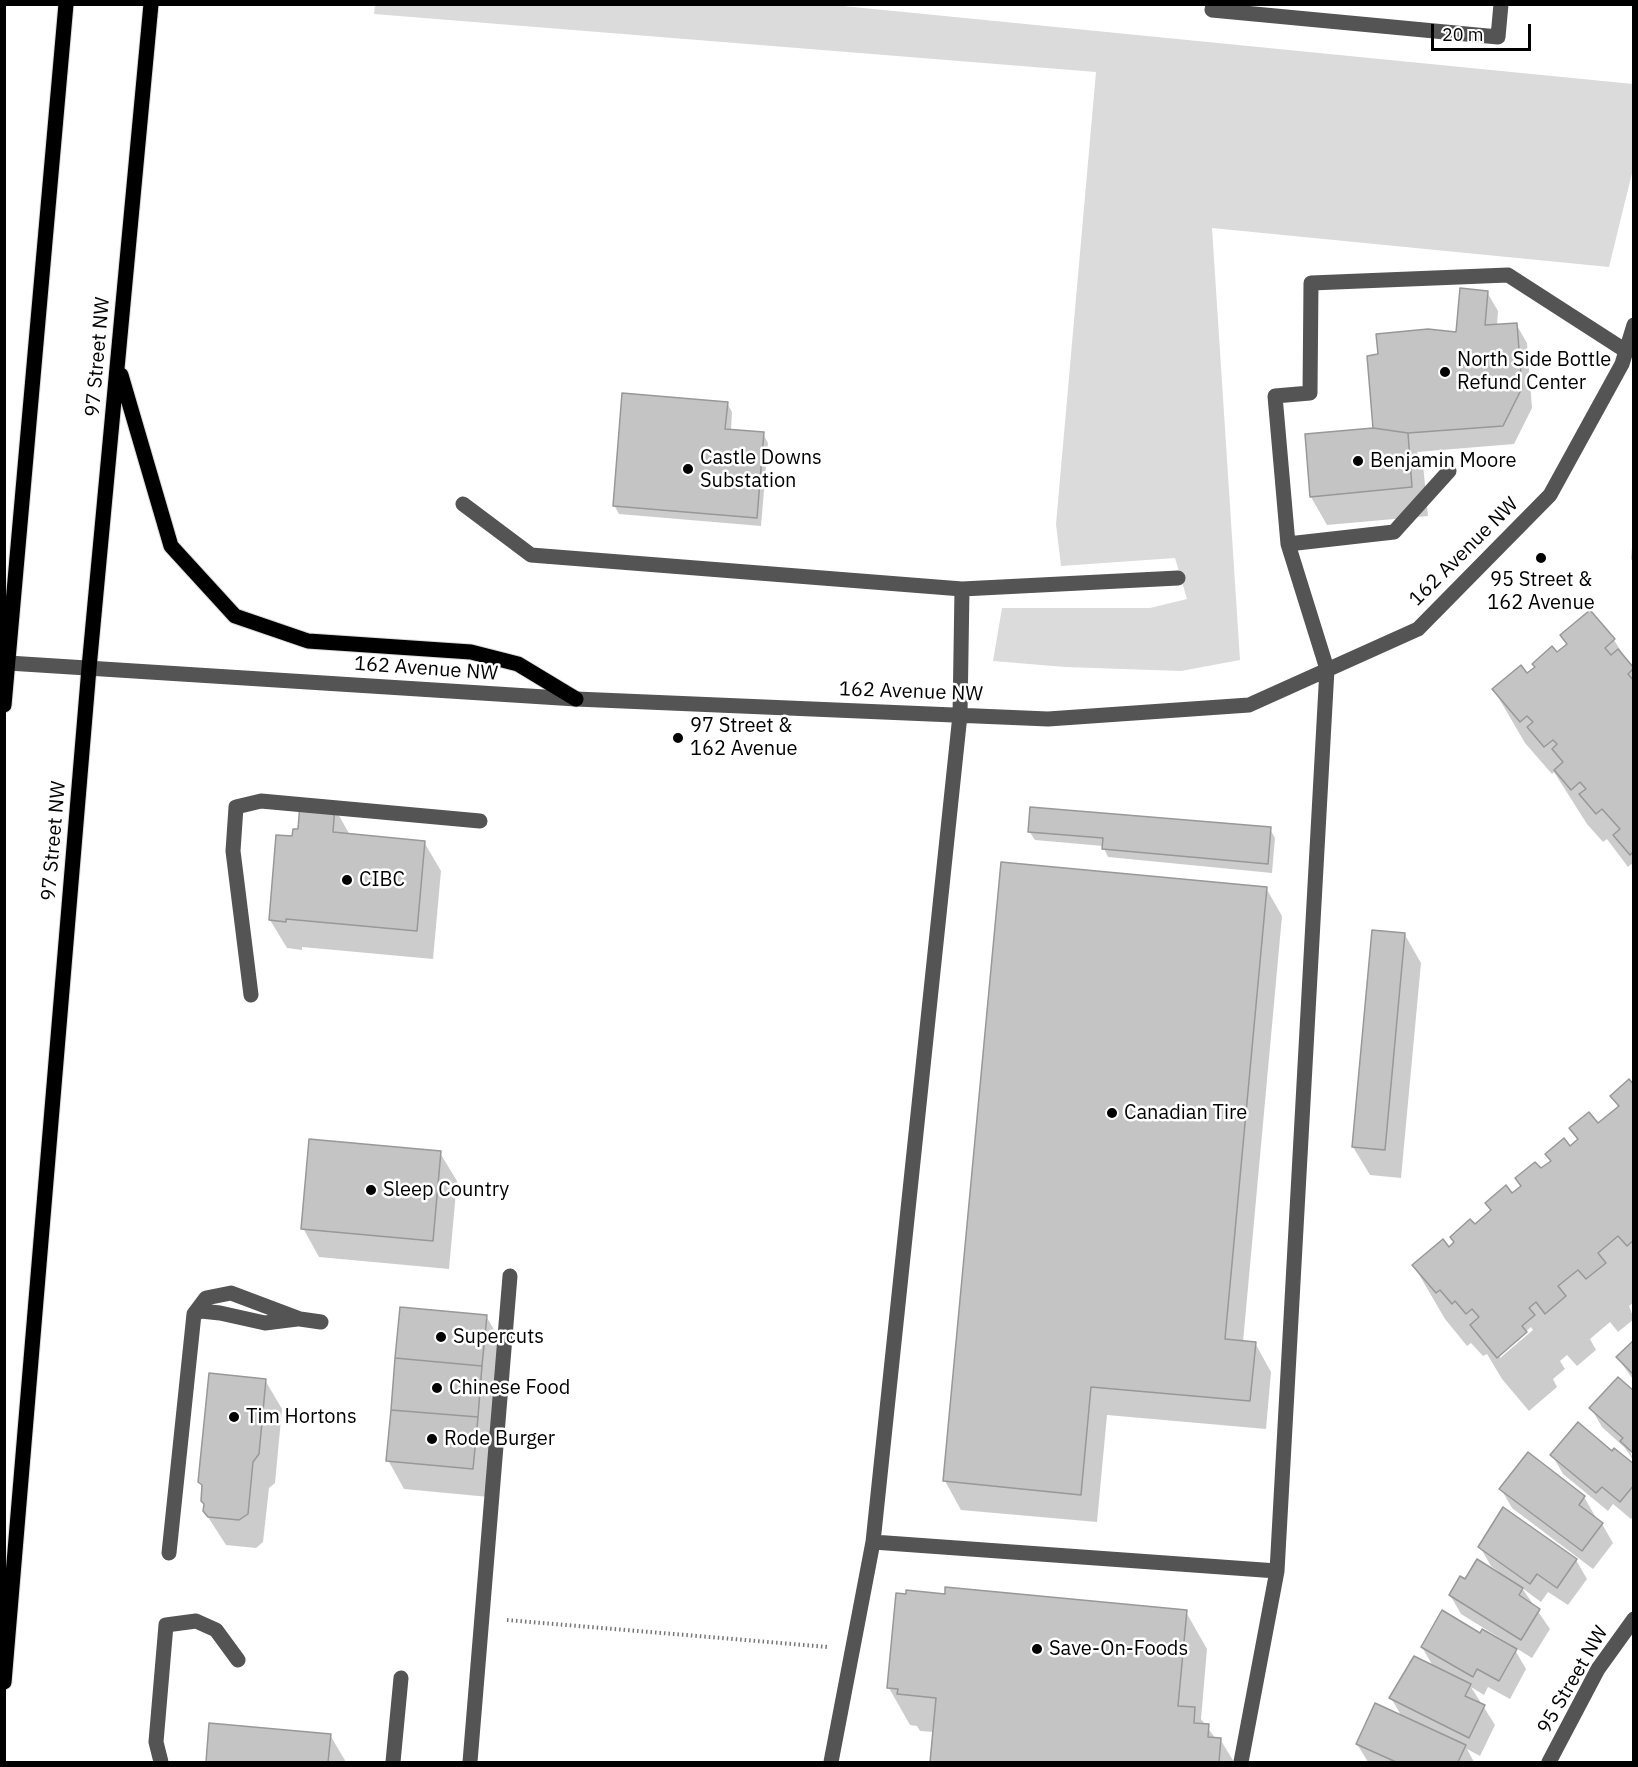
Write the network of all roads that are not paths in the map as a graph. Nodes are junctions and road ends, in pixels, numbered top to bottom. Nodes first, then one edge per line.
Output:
1 (66, 4) edge
2 (152, 4) edge
3 (1213, 4) edge
4 (1502, 4) edge
5 (1634, 325) edge
6 (1626, 351) junction
7 (119, 367) junction
8 (1449, 471) dead end
9 (463, 504) dead end
10 (1288, 544) junction
11 (1178, 578) dead end
12 (962, 589) junction
13 (8, 663) junction
14 (89, 668) junction
15 (1327, 669) junction
16 (576, 699) junction
17 (4, 705) edge
18 (960, 715) junction
19 (480, 821) dead end
20 (251, 995) dead end
21 (510, 1276) dead end
22 (194, 1314) junction
23 (300, 1319) junction
24 (321, 1322) dead end
25 (873, 1542) junction
26 (169, 1553) dead end
27 (1277, 1571) junction
28 (1634, 1619) edge
29 (238, 1660) dead end
30 (401, 1678) dead end
31 (4, 1682) edge
32 (161, 1762) edge
33 (393, 1762) edge
34 (471, 1762) edge
35 (831, 1762) edge
36 (1241, 1762) edge
37 (1549, 1762) edge

1 - 13 main road
2 - 7 main road, 97 Street NW
3 - 4 street
5 - 6 street, 162 Avenue NW
6 - 10 street
6 - 15 street, 162 Avenue NW
7 - 14 main road, 97 Street NW
7 - 16 main road
8 - 10 street
9 - 12 street
10 - 15 street
11 - 12 street
12 - 18 street
13 - 14 street, 162 Avenue NW
13 - 17 main road
14 - 16 street, 162 Avenue NW
14 - 31 main road, 97 Street NW
15 - 18 street, 162 Avenue NW
15 - 27 street
16 - 18 street, 162 Avenue NW
18 - 25 street
19 - 20 street
21 - 34 street
22 - 23 street
22 - 23 street
22 - 26 street
23 - 24 street
25 - 27 street
25 - 35 street
27 - 36 street
28 - 37 street, 95 Street NW
29 - 32 street
30 - 33 street

